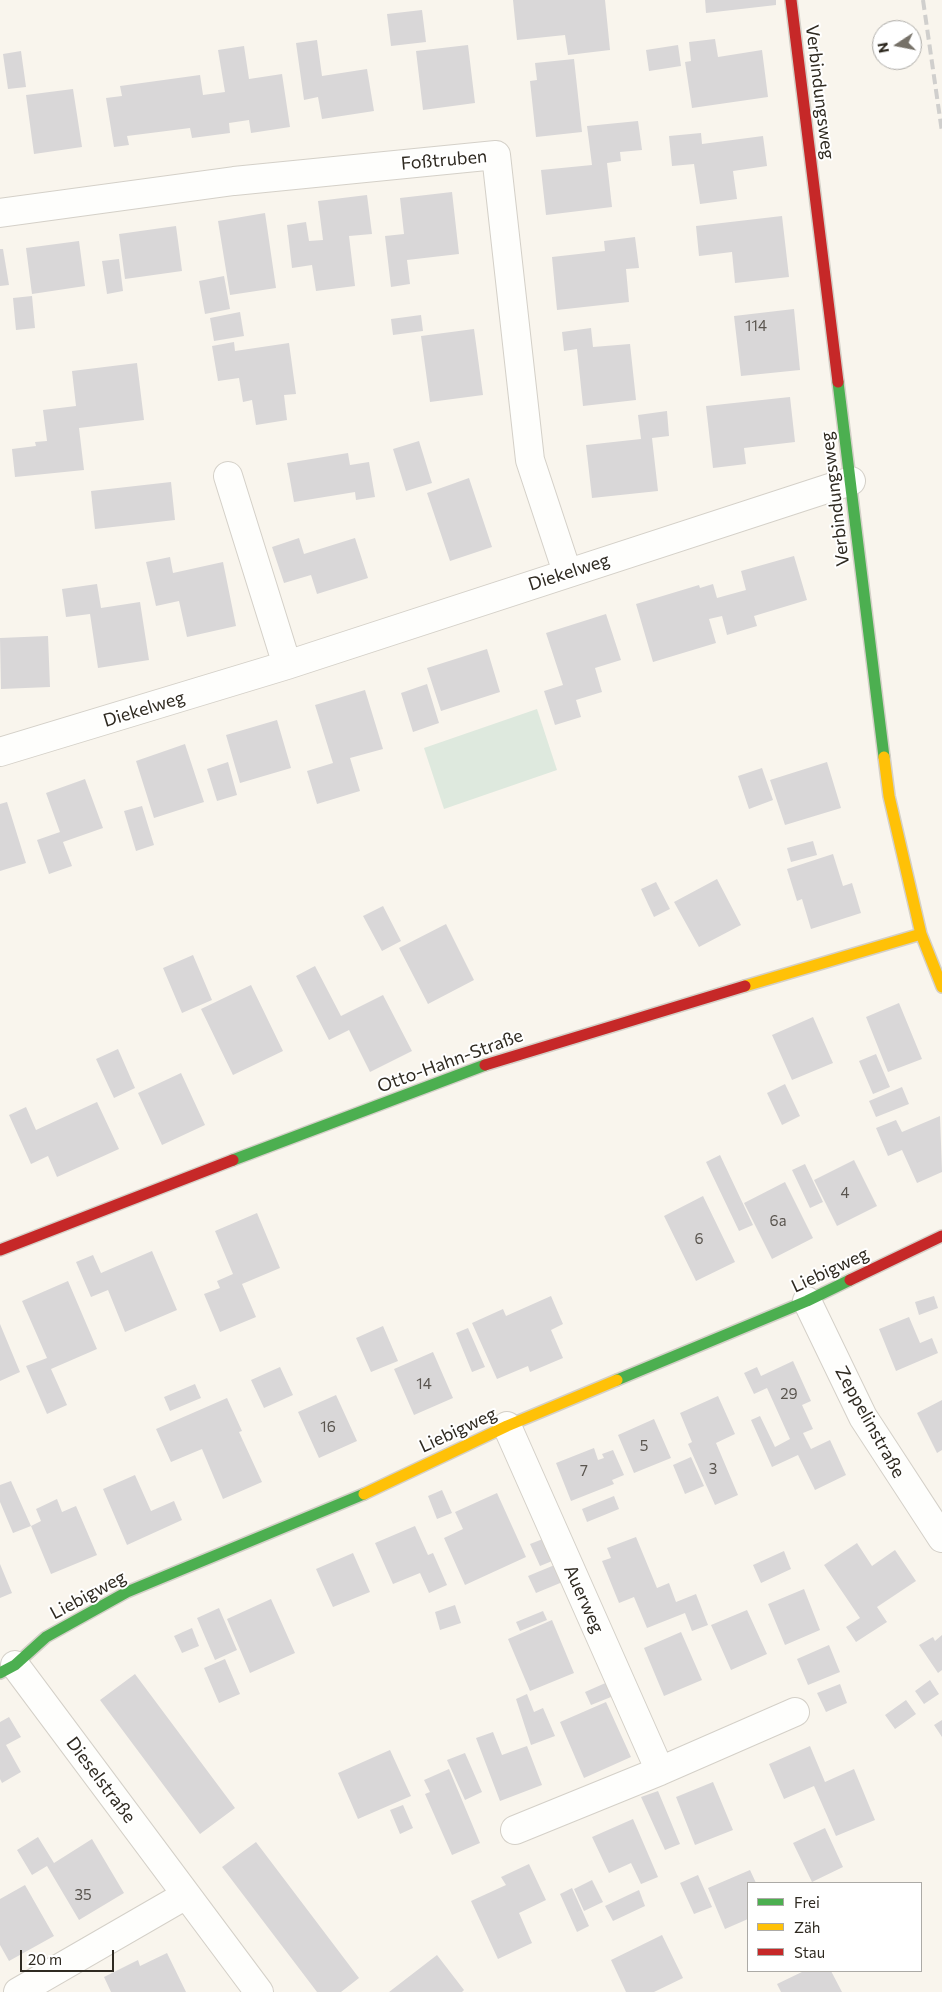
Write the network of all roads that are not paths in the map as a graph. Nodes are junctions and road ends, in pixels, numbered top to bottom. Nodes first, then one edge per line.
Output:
1 (791, 0) edge
2 (0, 213) edge
3 (228, 476) dead end
4 (850, 481) junction
5 (567, 572) junction
6 (287, 665) junction
7 (0, 752) edge
8 (921, 934) junction
9 (942, 987) edge
10 (942, 1236) edge
11 (0, 1250) edge
12 (807, 1301) junction
13 (507, 1426) junction
14 (942, 1538) edge
15 (7, 1669) edge
16 (795, 1712) dead end
17 (660, 1771) junction
18 (515, 1830) dead end
19 (186, 1895) junction
20 (18, 1992) edge
21 (259, 1992) edge

1 - 4 street, Verbindungsweg
2 - 5 street, Foßtruben
3 - 6 street
4 - 5 street, Diekelweg
4 - 8 street, Verbindungsweg
5 - 6 street, Diekelweg
6 - 7 street, Diekelweg
8 - 9 street, Verbindungsweg
8 - 11 street, Otto-Hahn-Straße
10 - 12 street, Liebigweg
12 - 13 street, Liebigweg
12 - 14 street, Zeppelinstraße
13 - 15 street, Liebigweg
13 - 17 street, Auerweg
15 - 19 street, Dieselstraße
16 - 17 street
17 - 18 street
19 - 20 street
19 - 21 street, Dieselstraße

